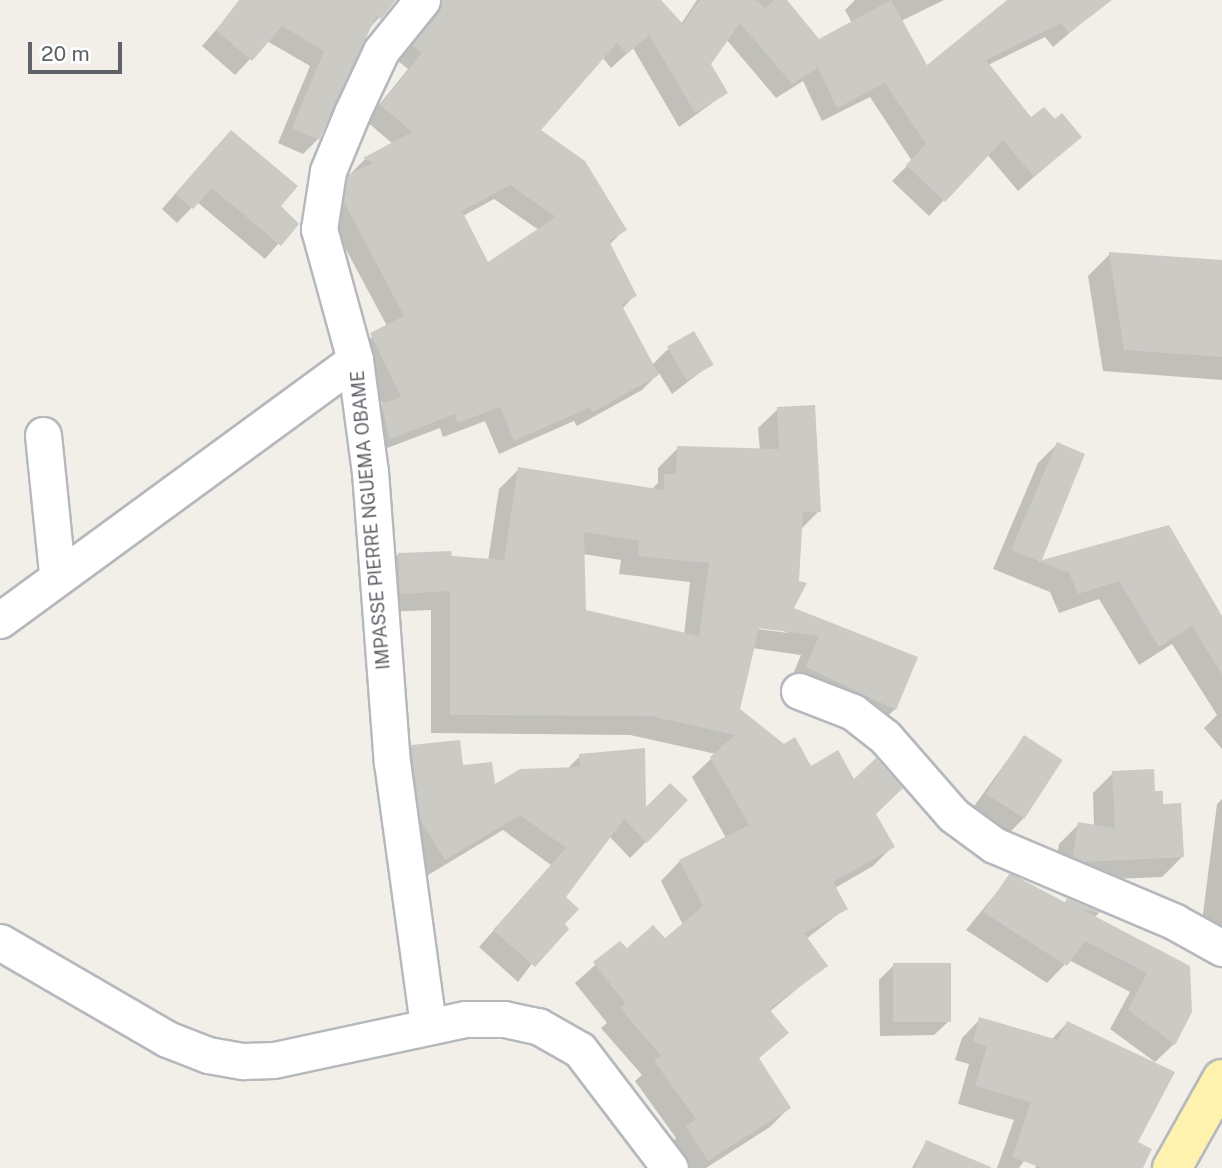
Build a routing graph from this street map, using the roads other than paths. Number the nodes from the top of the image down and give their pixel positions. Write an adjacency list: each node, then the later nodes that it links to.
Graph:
1 (422, 0): 2 (street, IMPASSE PIERRE NGUEMA OBAME)
2 (355, 360): 4 (street); 9 (street, IMPASSE PIERRE NGUEMA OBAME)
3 (43, 435): 4 (street)
4 (57, 574): 5 (street)
5 (0, 620)
6 (799, 691): 8 (street)
7 (0, 942): 9 (street)
8 (1222, 948)
9 (428, 1026): 11 (street)
10 (1222, 1079): 12 (main road)
11 (670, 1168)
12 (1172, 1168)

